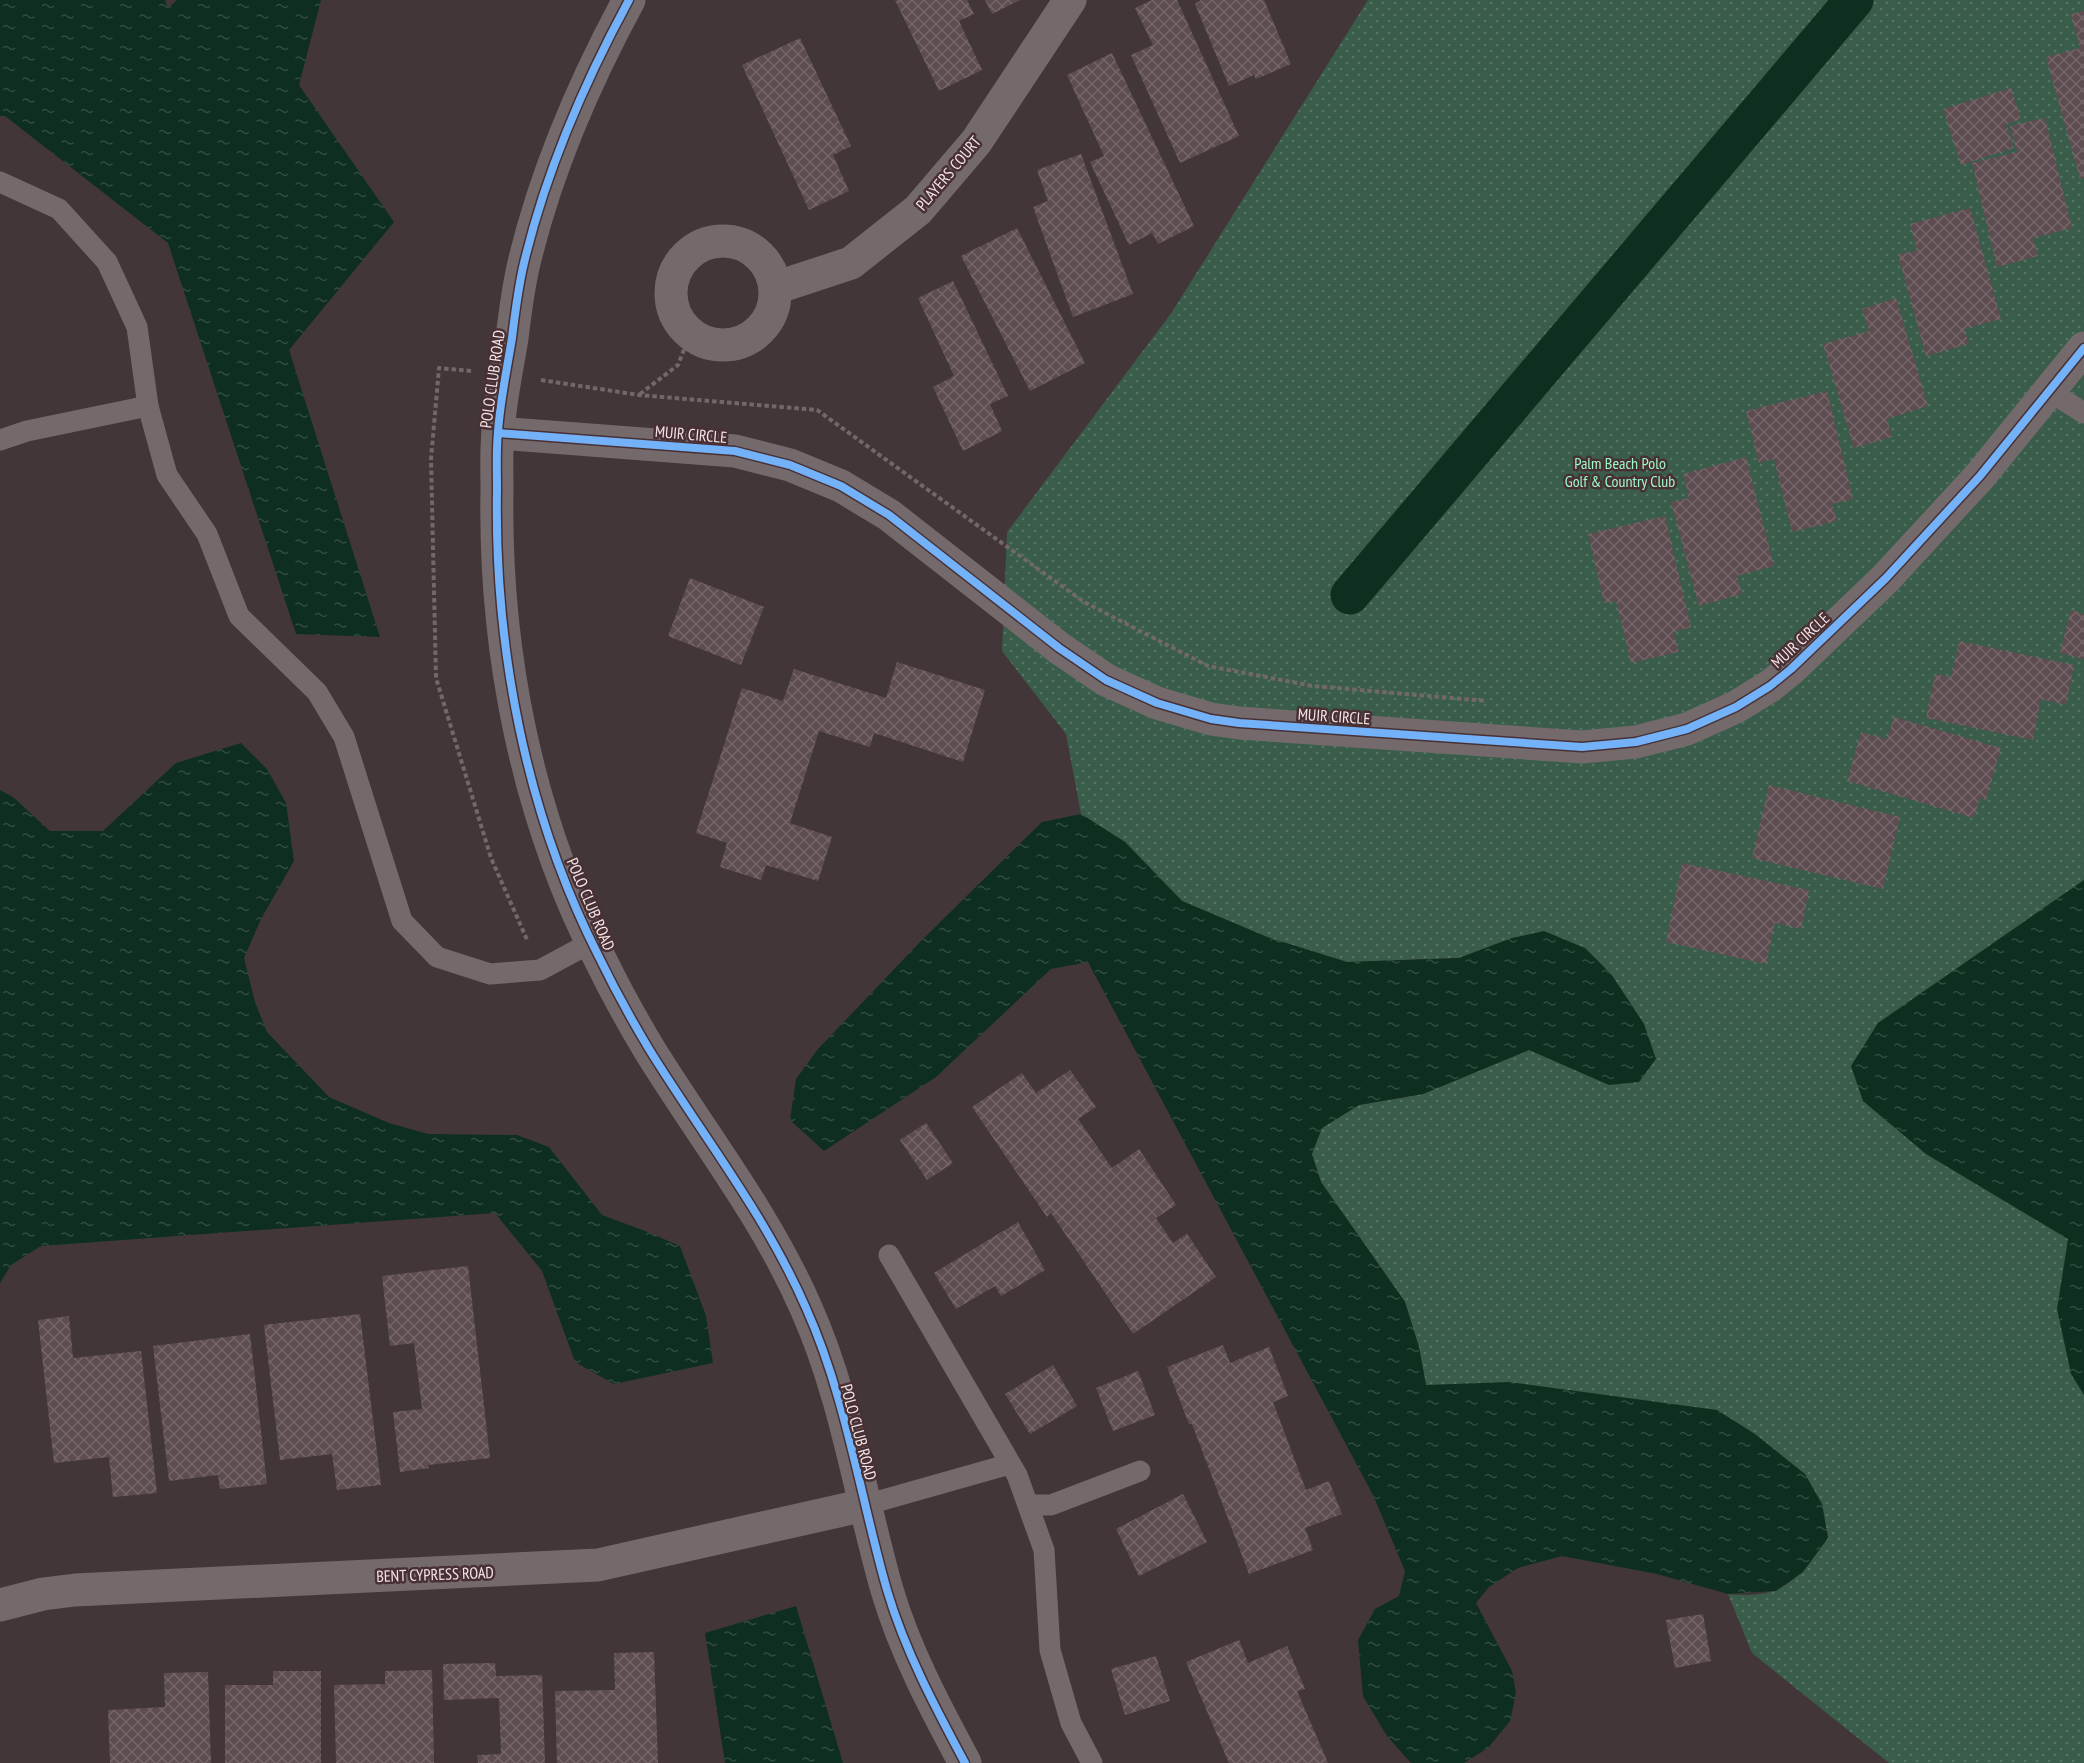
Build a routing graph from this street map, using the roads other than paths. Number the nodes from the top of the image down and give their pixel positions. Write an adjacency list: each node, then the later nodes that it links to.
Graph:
1 (629, 0): 9 (street, POLO CLUB ROAD)
2 (1070, 0): 4 (street, PLAYERS COURT)
3 (0, 182): 7 (lane)
4 (776, 288): 4 (street)
5 (2084, 348): 6 (street, MUIR CIRCLE)
6 (2049, 391): 8 (lane); 9 (street, MUIR CIRCLE)
7 (148, 406): 10 (lane); 11 (lane)
8 (2084, 413)
9 (498, 433): 11 (street, POLO CLUB ROAD)
10 (0, 440)
11 (592, 942): 15 (street, POLO CLUB ROAD)
12 (889, 1255): 13 (lane)
13 (1010, 1464): 15 (lane); 16 (lane)
14 (1140, 1471): 16 (lane)
15 (865, 1505): 17 (street, BENT CYPRESS ROAD); 18 (street, POLO CLUB ROAD)
16 (1028, 1505): 19 (lane)
17 (0, 1605)
18 (965, 1763)
19 (1092, 1763)

